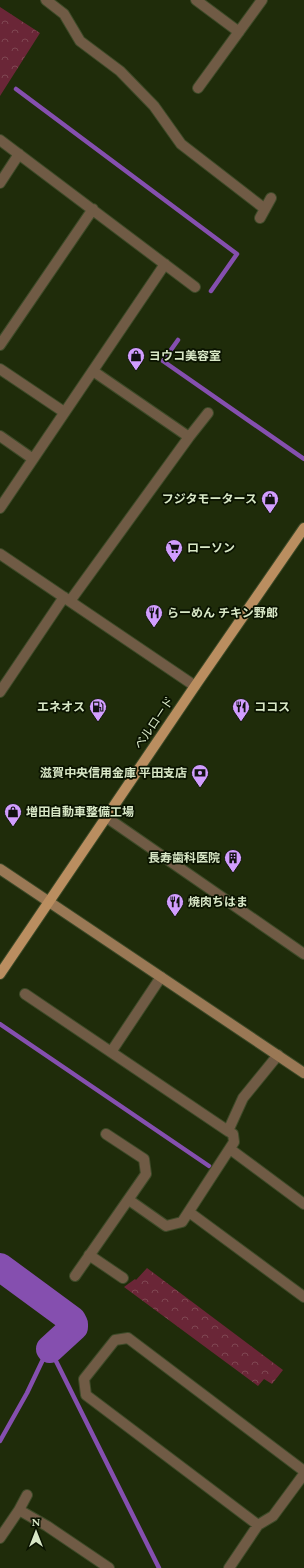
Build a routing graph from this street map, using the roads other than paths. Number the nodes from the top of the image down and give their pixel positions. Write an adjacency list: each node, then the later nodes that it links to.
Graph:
1 (46, 0): 9 (street)
2 (196, 0): 4 (street)
3 (262, 0): 4 (street)
4 (239, 32): 5 (street)
5 (198, 88)
6 (0, 140): 7 (street)
7 (19, 154): 8 (street); 10 (street)
8 (0, 182)
9 (271, 198)
10 (92, 209): 11 (street); 13 (street)
11 (165, 264): 12 (street); 15 (street)
12 (195, 287)
13 (0, 345)
14 (0, 369): 16 (street)
15 (93, 371): 16 (street); 19 (street)
16 (64, 412): 20 (street)
17 (208, 413): 19 (street)
18 (0, 436): 20 (street)
19 (189, 437): 24 (street)
20 (33, 459): 21 (street)
21 (1, 506)
22 (304, 528): 25 (main road, ベルロード)
23 (0, 554): 24 (street)
24 (67, 599): 25 (street); 26 (street)
25 (195, 686): 27 (main road, ベルロード)
26 (0, 692)
27 (106, 817): 29 (main road, ベルロード); 30 (street)
28 (0, 869): 29 (street)
29 (48, 901): 31 (main road, ベルロード); 32 (street)
30 (304, 954)
31 (0, 974)
32 (161, 977): 34 (street); 35 (street)
33 (25, 994): 34 (street)
34 (111, 1052): 37 (street)
35 (278, 1055): 36 (street); 37 (street)
36 (304, 1073)
37 (228, 1132): 39 (street)
38 (106, 1134): 40 (street)
39 (230, 1149): 41 (street); 42 (street)
40 (129, 1200): 42 (street); 43 (street)
41 (304, 1204)
42 (189, 1212): 46 (street)
43 (89, 1256): 44 (street); 45 (street)
44 (76, 1276)
45 (123, 1278)
46 (304, 1296)
47 (304, 1473): 50 (street); 50 (street)
48 (27, 1495): 49 (street)
49 (19, 1510): 51 (street); 52 (street)
50 (258, 1525): 53 (street)
51 (0, 1538)
52 (110, 1568)
53 (229, 1568)

